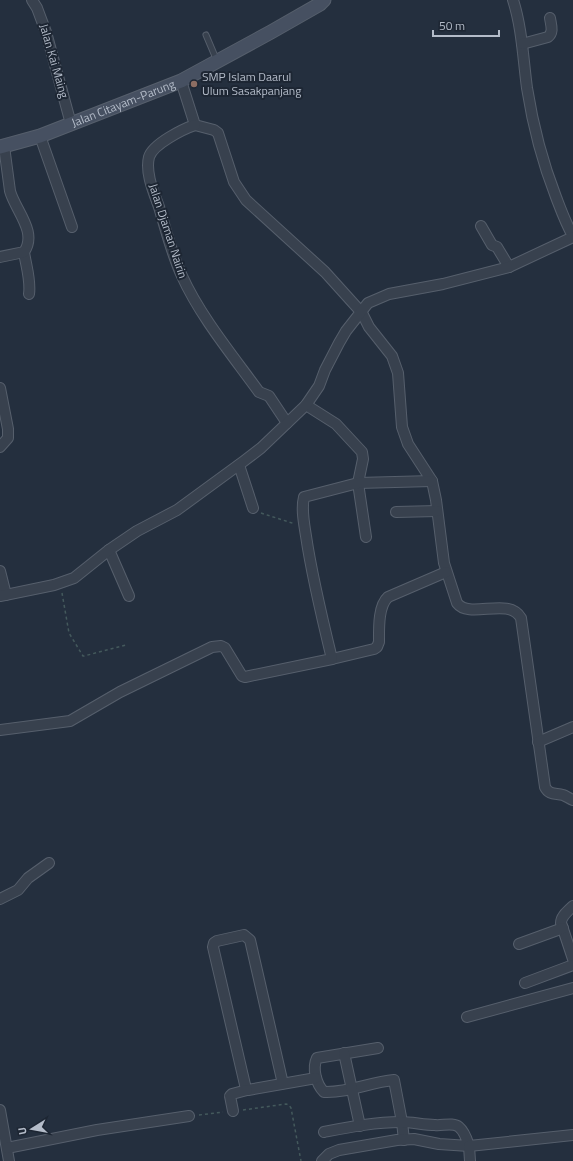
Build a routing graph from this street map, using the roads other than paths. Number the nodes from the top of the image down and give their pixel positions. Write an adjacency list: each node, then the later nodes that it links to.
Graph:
1 (32, 0): 9 (street, Jalan Kai Maing)
2 (324, 0): 7 (main road, Jalan Citayam-Parung)
3 (513, 0): 6 (street)
4 (550, 18): 6 (street)
5 (206, 35): 7 (lane)
6 (522, 44): 15 (street)
7 (218, 62): 8 (main road, Jalan Citayam-Parung)
8 (181, 81): 9 (main road, Jalan Citayam-Parung); 10 (street)
9 (71, 124): 11 (main road, Jalan Citayam-Parung)
10 (195, 125): 20 (street); 23 (street, Jalan Djaman Nairin)
11 (40, 136): 12 (main road, Jalan Citayam-Parung); 14 (street)
12 (2, 146): 16 (street)
13 (480, 226): 18 (street)
14 (72, 227)
15 (573, 236): 18 (street)
16 (24, 252): 17 (street); 19 (street)
17 (0, 257)
18 (509, 267): 20 (street)
19 (29, 294)
20 (362, 313): 22 (street); 26 (street)
21 (0, 388): 24 (street)
22 (306, 405): 23 (street); 27 (street)
23 (287, 422): 25 (street)
24 (0, 447)
25 (239, 465): 28 (street); 32 (street)
26 (432, 481): 27 (street); 29 (street)
27 (358, 483): 31 (street); 37 (street)
28 (253, 508)
29 (437, 511): 30 (street); 34 (street)
30 (396, 512)
31 (366, 537)
32 (109, 550): 35 (street); 36 (street)
33 (0, 571): 35 (street)
34 (446, 572): 37 (street); 40 (street)
35 (3, 596)
36 (129, 596)
37 (332, 658): 39 (street)
38 (573, 727): 40 (street)
39 (0, 730)
40 (538, 742): 41 (street)
41 (573, 800)
42 (49, 863): 43 (street)
43 (0, 899)
44 (573, 906): 45 (street)
45 (563, 928): 46 (street); 47 (street)
46 (518, 944)
47 (573, 959)
48 (573, 965): 49 (street)
49 (525, 983)
50 (573, 988): 51 (street)
51 (467, 1017)
52 (378, 1048): 53 (street)
53 (344, 1053): 54 (street); 57 (street)
54 (316, 1078): 55 (street); 57 (street)
55 (283, 1084): 56 (street); 56 (street)
56 (247, 1090): 59 (street)
57 (352, 1090): 61 (street); 62 (street)
58 (0, 1110): 67 (street)
59 (233, 1111)
60 (189, 1116): 67 (street)
61 (402, 1122): 62 (street); 65 (street); 66 (street)
62 (360, 1126): 63 (street)
63 (324, 1132)
64 (573, 1135): 66 (street)
65 (404, 1140): 66 (street); 69 (street)
66 (469, 1146): 70 (street)
67 (7, 1148): 68 (street)
68 (9, 1161)
69 (322, 1161)
70 (470, 1161)

